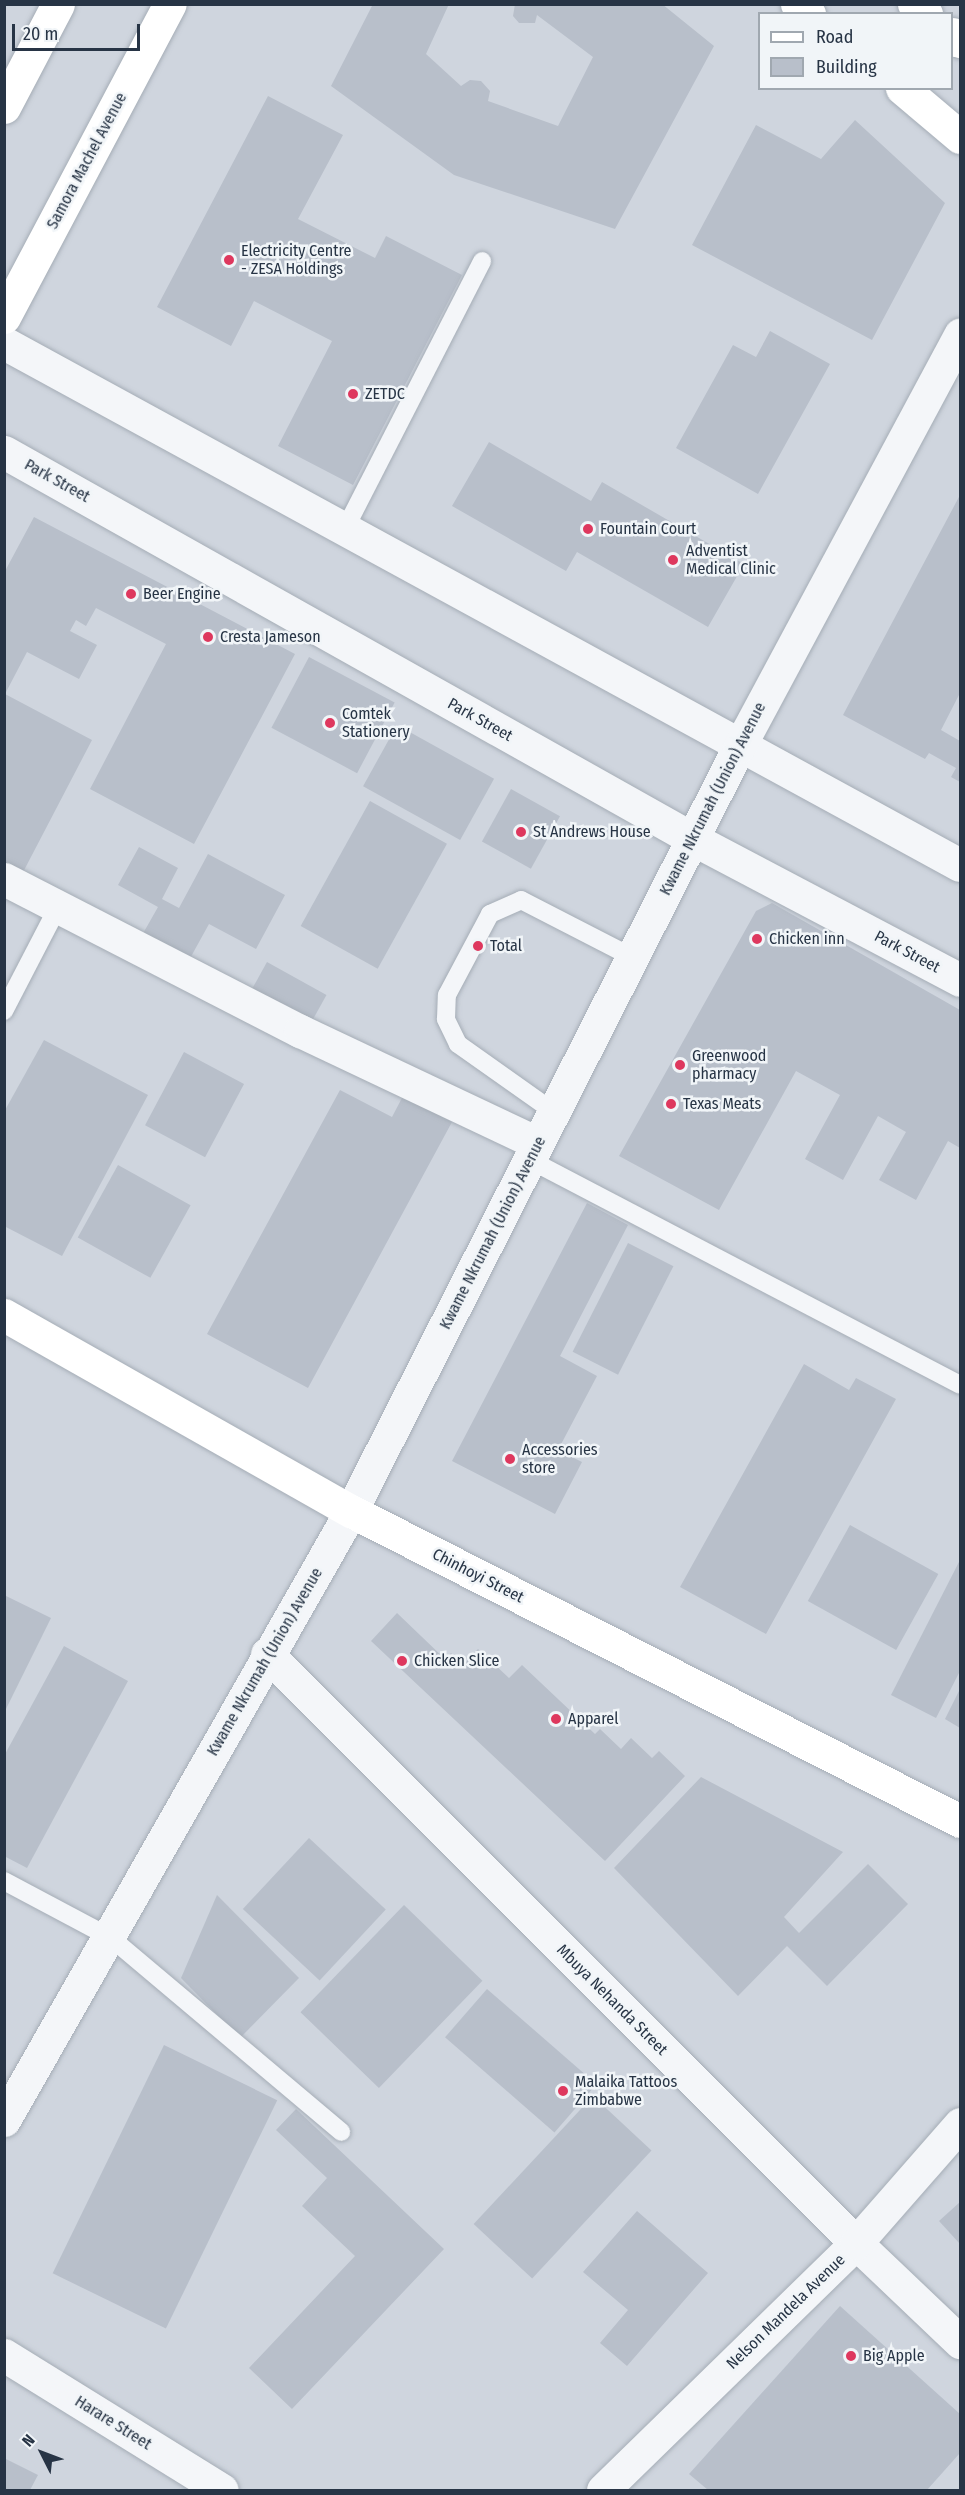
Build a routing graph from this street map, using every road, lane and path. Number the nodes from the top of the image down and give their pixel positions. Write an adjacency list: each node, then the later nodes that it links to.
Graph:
1 (58, 4): 4 (main road)
2 (170, 4): 7 (main road, Samora Machel Avenue)
3 (904, 90): 5 (main road)
4 (4, 107)
5 (960, 136)
6 (482, 261): 11 (lane)
7 (4, 317)
8 (960, 334): 12 (street, Kwame Nkrumah (Union) Avenue)
9 (4, 343): 11 (street)
10 (4, 452): 13 (street, Park Street)
11 (345, 529): 12 (street)
12 (739, 747): 13 (street, Kwame Nkrumah (Union) Avenue); 14 (street)
13 (693, 839): 17 (street, Kwame Nkrumah (Union) Avenue); 18 (street, Park Street)
14 (960, 866)
15 (4, 879): 16 (street)
16 (58, 907): 19 (lane); 21 (street)
17 (630, 956): 20 (street, Kwame Nkrumah (Union) Avenue); 20 (lane)
18 (960, 980)
19 (4, 1011)
20 (554, 1112): 21 (street, Kwame Nkrumah (Union) Avenue)
21 (534, 1152): 23 (lane); 24 (street, Kwame Nkrumah (Union) Avenue)
22 (4, 1315): 24 (main road, Chinhoyi Street)
23 (960, 1385)
24 (351, 1511): 25 (street, Kwame Nkrumah (Union) Avenue); 26 (main road, Chinhoyi Street)
25 (267, 1654): 28 (street, Kwame Nkrumah (Union) Avenue); 32 (street, Mbuya Nehanda Street)
26 (960, 1821)
27 (4, 1881): 28 (lane)
28 (111, 1938): 29 (street, Kwame Nkrumah (Union) Avenue); 31 (lane)
29 (4, 2120)
30 (960, 2124): 32 (street, Nelson Mandela Avenue)
31 (341, 2132)
32 (856, 2243): 33 (street, Mbuya Nehanda Street); 36 (street, Nelson Mandela Avenue)
33 (960, 2342)
34 (4, 2355): 35 (street, Harare Street)
35 (222, 2490)
36 (603, 2490)

